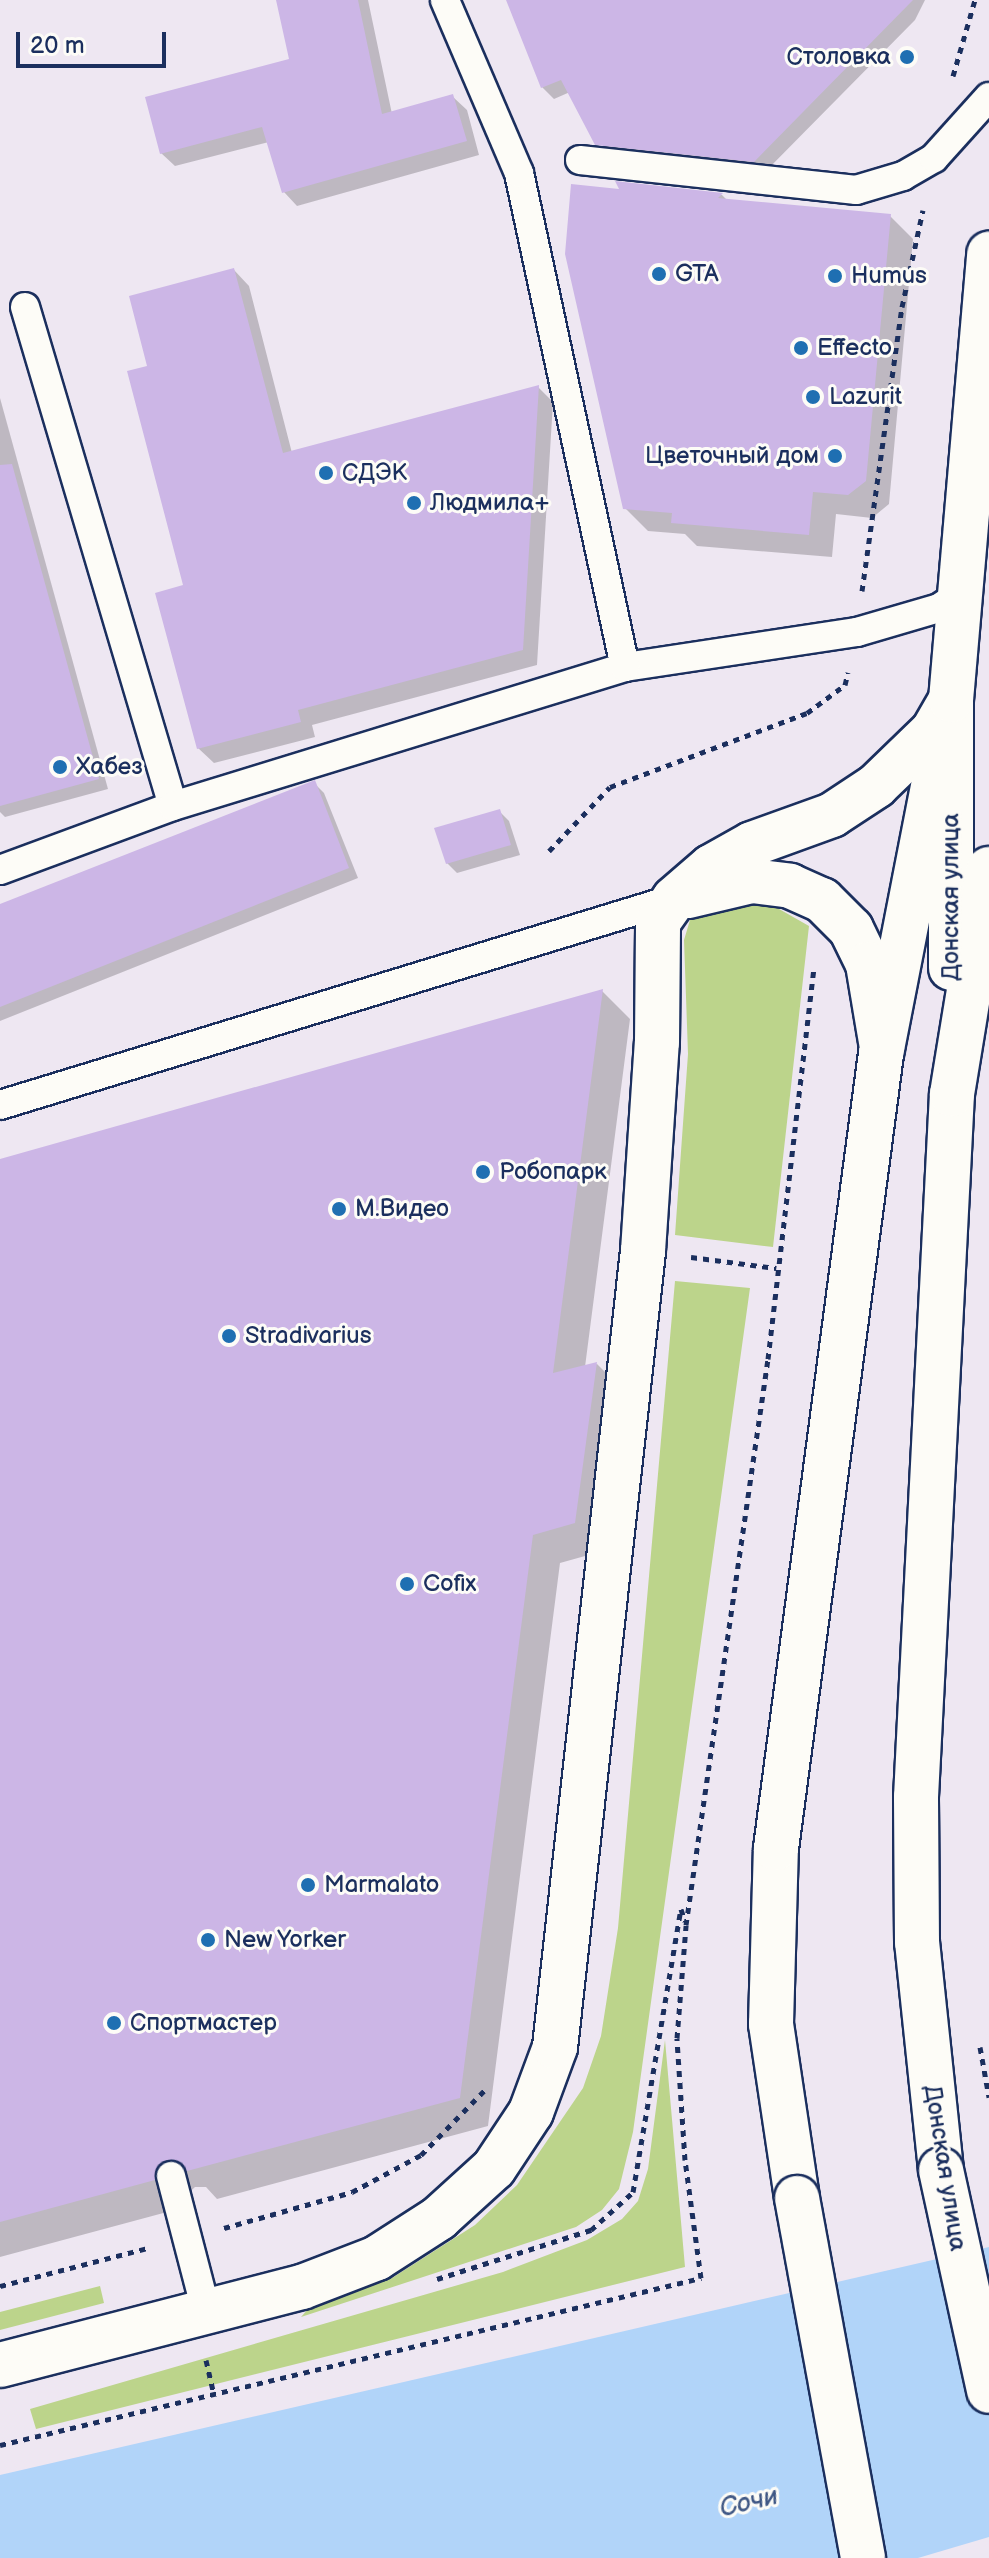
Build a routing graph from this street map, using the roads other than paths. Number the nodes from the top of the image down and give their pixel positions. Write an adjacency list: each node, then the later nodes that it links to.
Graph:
1 (445, 0): 7 (lane)
2 (989, 97): 3 (lane)
3 (580, 160)
4 (989, 254): 6 (main road, Донская улица)
5 (25, 307): 9 (lane)
6 (960, 594): 7 (lane); 8 (main road, Донская улица)
7 (625, 667): 9 (lane)
8 (951, 700): 12 (main road); 13 (main road, Донская улица); 14 (main road, Донская улица)
9 (173, 806): 11 (lane)
10 (989, 869): 14 (main road)
11 (0, 870)
12 (674, 899): 13 (main road); 15 (lane); 17 (main road)
13 (881, 1051): 20 (main road, bridge)
14 (952, 1094): 19 (main road, Донская улица, bridge)
15 (0, 1105)
16 (171, 2176): 17 (lane)
17 (207, 2314): 18 (main road)
18 (0, 2365)
19 (989, 2391)
20 (863, 2558)

